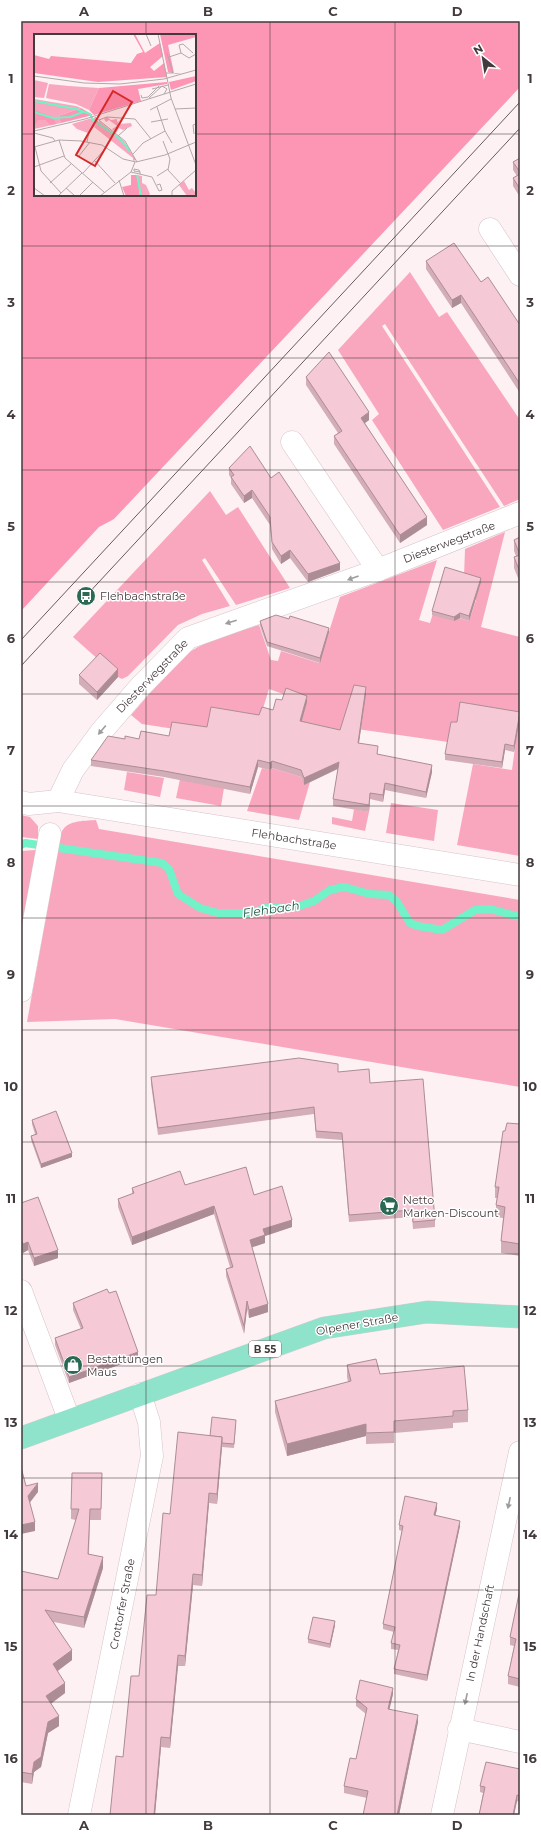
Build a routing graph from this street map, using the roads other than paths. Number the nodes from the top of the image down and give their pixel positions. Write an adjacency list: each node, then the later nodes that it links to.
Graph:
1 (490, 229): 2 (street)
2 (520, 275)
3 (292, 442): 5 (street)
4 (520, 513): 5 (street, Diesterwegstraße)
5 (378, 570): 6 (street, Diesterwegstraße, one-way to 6)
6 (58, 801): 7 (street, Flehbachstraße); 9 (street, Flehbachstraße)
7 (21, 802)
8 (48, 844): 10 (street)
9 (520, 875)
10 (21, 992)
11 (21, 1290): 14 (street)
12 (520, 1317): 13 (main road, Olpener Straße / B 55)
13 (140, 1394): 14 (main road, Olpener Straße / B 55); 19 (street, Crottorfer Straße)
14 (69, 1419): 15 (main road, Olpener Straße / B 55)
15 (21, 1438)
16 (520, 1452): 17 (street, In der Handschaft, one-way to 17)
17 (459, 1729): 18 (street); 20 (street, In der Handschaft)
18 (520, 1742)
19 (79, 1815)
20 (442, 1815)

